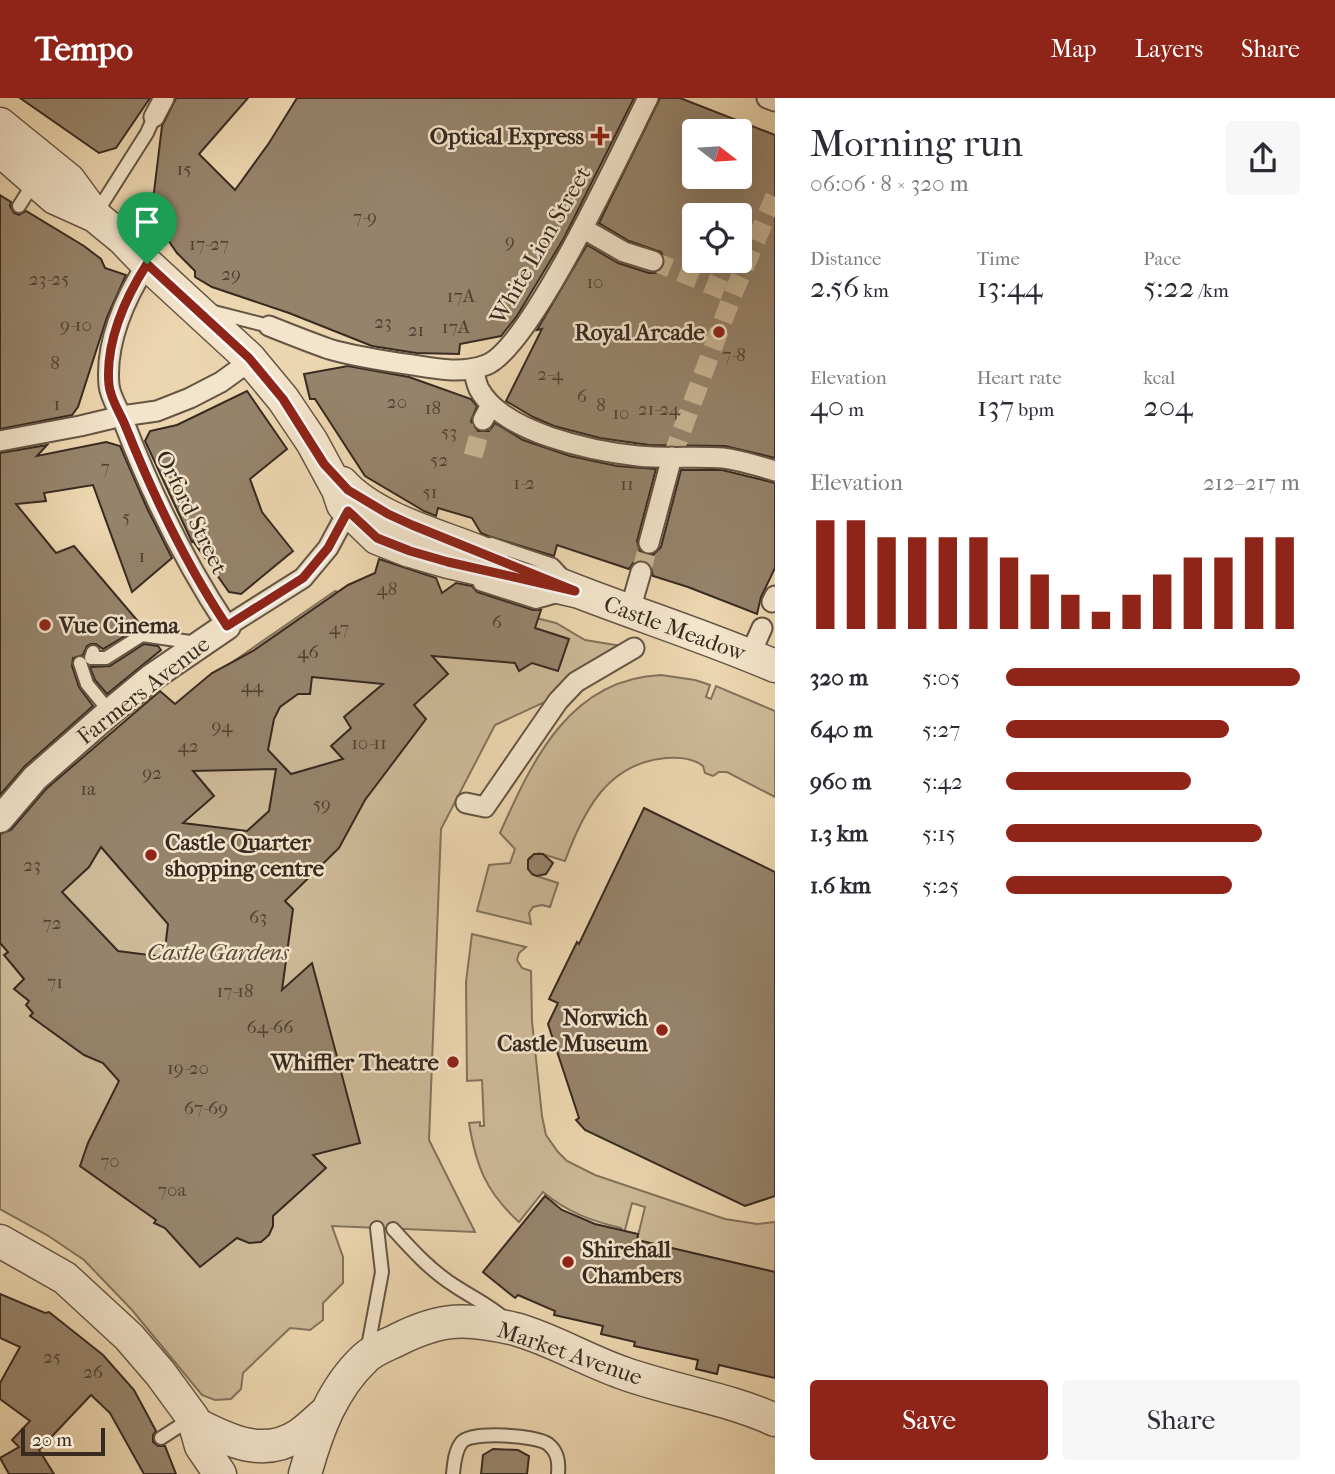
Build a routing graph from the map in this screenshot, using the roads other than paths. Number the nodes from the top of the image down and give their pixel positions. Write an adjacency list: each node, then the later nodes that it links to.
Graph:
1 (164, 98): 5 (street)
2 (648, 98): 9 (street, White Lion Street)
3 (767, 98): 4 (street)
4 (775, 101)
5 (154, 117): 8 (lane)
6 (0, 124): 8 (street)
7 (0, 150): 8 (street)
8 (95, 216): 11 (street)
9 (584, 229): 10 (street); 15 (street, White Lion Street)
10 (653, 261)
11 (147, 264): 12 (street); 16 (street, Orford Street)
12 (196, 307): 13 (lane, White Lion Street); 14 (street)
13 (269, 326): 15 (street, White Lion Street)
14 (249, 358): 16 (street); 19 (street)
15 (473, 369): 18 (street)
16 (122, 416): 17 (street); 26 (street, Orford Street)
17 (0, 441)
18 (672, 457): 20 (street); 22 (street)
19 (324, 464): 21 (street, Castle Meadow); 24 (street, Castle Meadow)
20 (775, 471)
21 (348, 511): 24 (street, Castle Meadow); 26 (street, Farmers Avenue)
22 (649, 543)
23 (641, 572): 25 (street)
24 (575, 591): 25 (street, Castle Meadow)
25 (629, 610): 29 (street, Castle Meadow)
26 (227, 626): 27 (street, Farmers Avenue)
27 (201, 644): 30 (lane); 32 (street, Farmers Avenue)
28 (634, 648): 33 (street)
29 (762, 650)
30 (93, 652)
31 (80, 663): 32 (lane)
32 (110, 712): 34 (street, Farmers Avenue)
33 (466, 803)
34 (0, 819)
35 (377, 1228): 39 (lane)
36 (393, 1229): 38 (lane)
37 (0, 1241): 44 (street)
38 (517, 1330): 39 (street, Market Avenue); 40 (street, Market Avenue)
39 (366, 1356): 42 (street, Market Avenue)
40 (704, 1396): 41 (street, Market Avenue); 43 (street, Market Avenue)
41 (775, 1399)
42 (325, 1413): 44 (street); 47 (street, Market Avenue)
43 (775, 1420)
44 (194, 1421): 45 (lane); 46 (street)
45 (161, 1438)
46 (220, 1474)
47 (305, 1474)
48 (453, 1474): 49 (lane)
49 (558, 1474)

